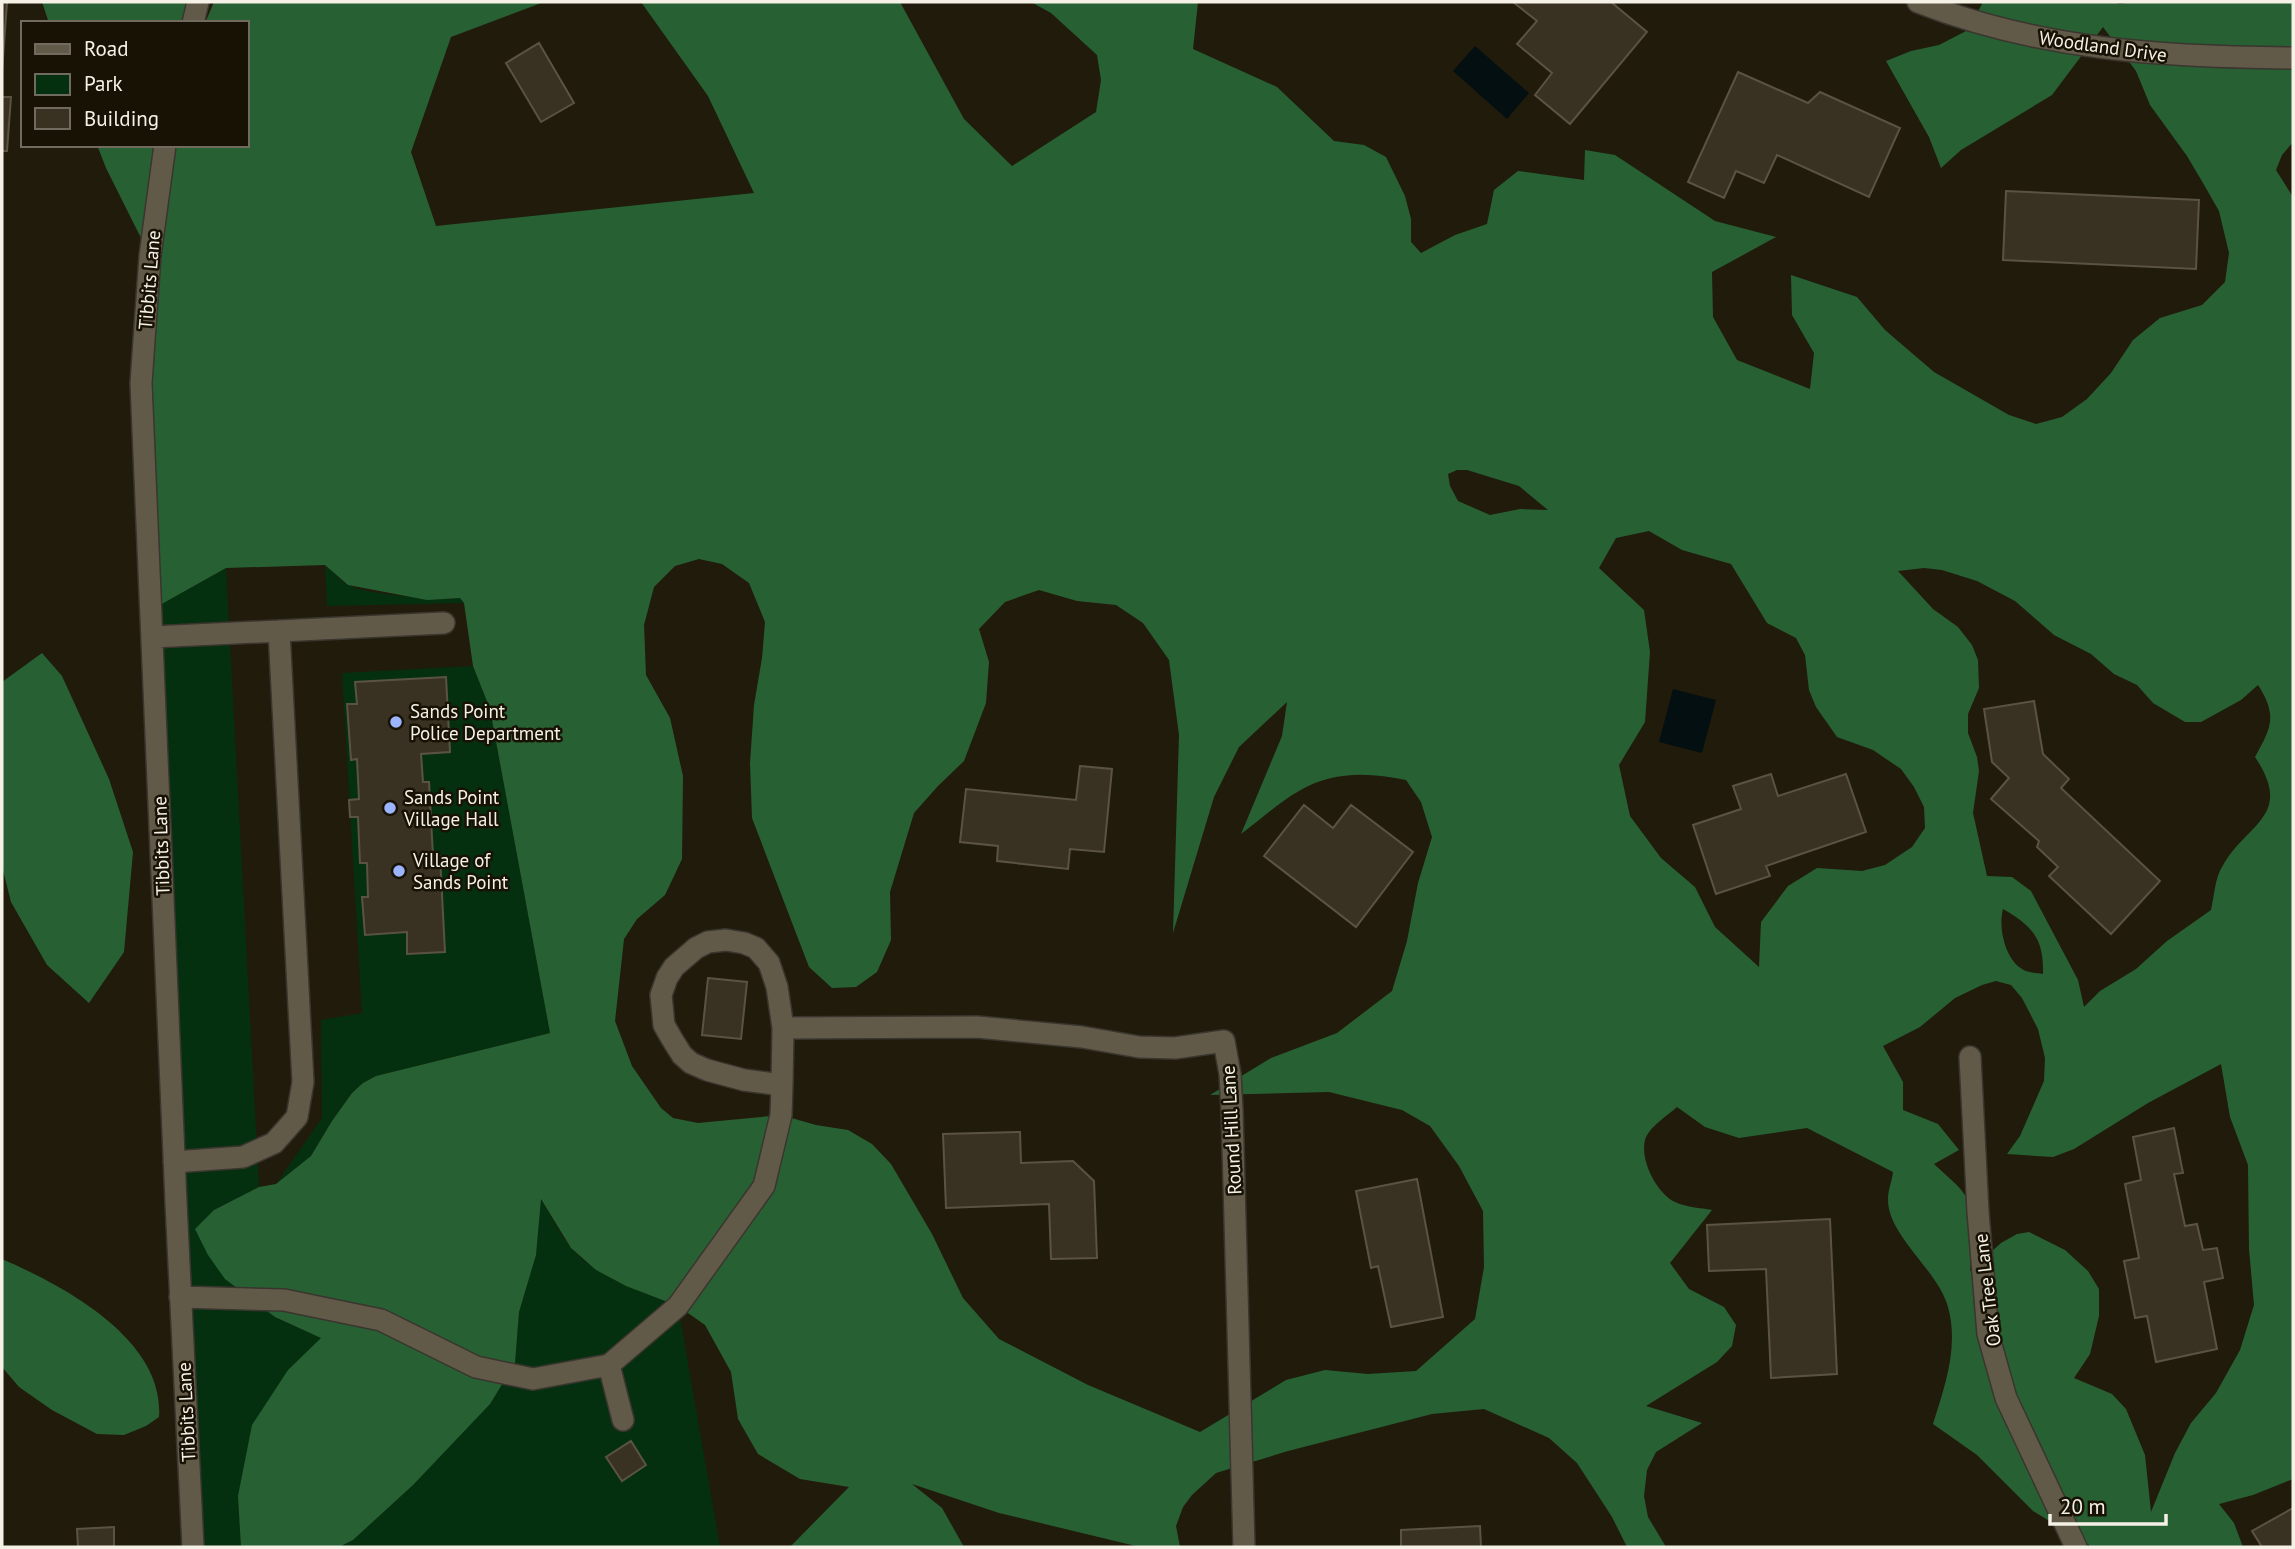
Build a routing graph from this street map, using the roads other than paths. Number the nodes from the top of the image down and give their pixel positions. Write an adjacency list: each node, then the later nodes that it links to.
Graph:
1 (198, 2): 3 (street)
2 (1918, 2): 4 (street, Woodland Drive)
3 (193, 21)
4 (2293, 58)
5 (165, 147): 8 (street, Tibbits Lane)
6 (444, 623): 7 (street)
7 (279, 631): 8 (street); 12 (street)
8 (152, 637): 12 (street, Tibbits Lane)
9 (783, 1028): 11 (street); 11 (street); 17 (street, Round Hill Lane)
10 (1970, 1057): 18 (street, Oak Tree Lane)
11 (782, 1085): 14 (street)
12 (174, 1162): 13 (street, Tibbits Lane)
13 (180, 1297): 14 (street); 16 (street, Tibbits Lane)
14 (609, 1365): 15 (street)
15 (623, 1420)
16 (193, 1547)
17 (1244, 1547)
18 (2076, 1547)

